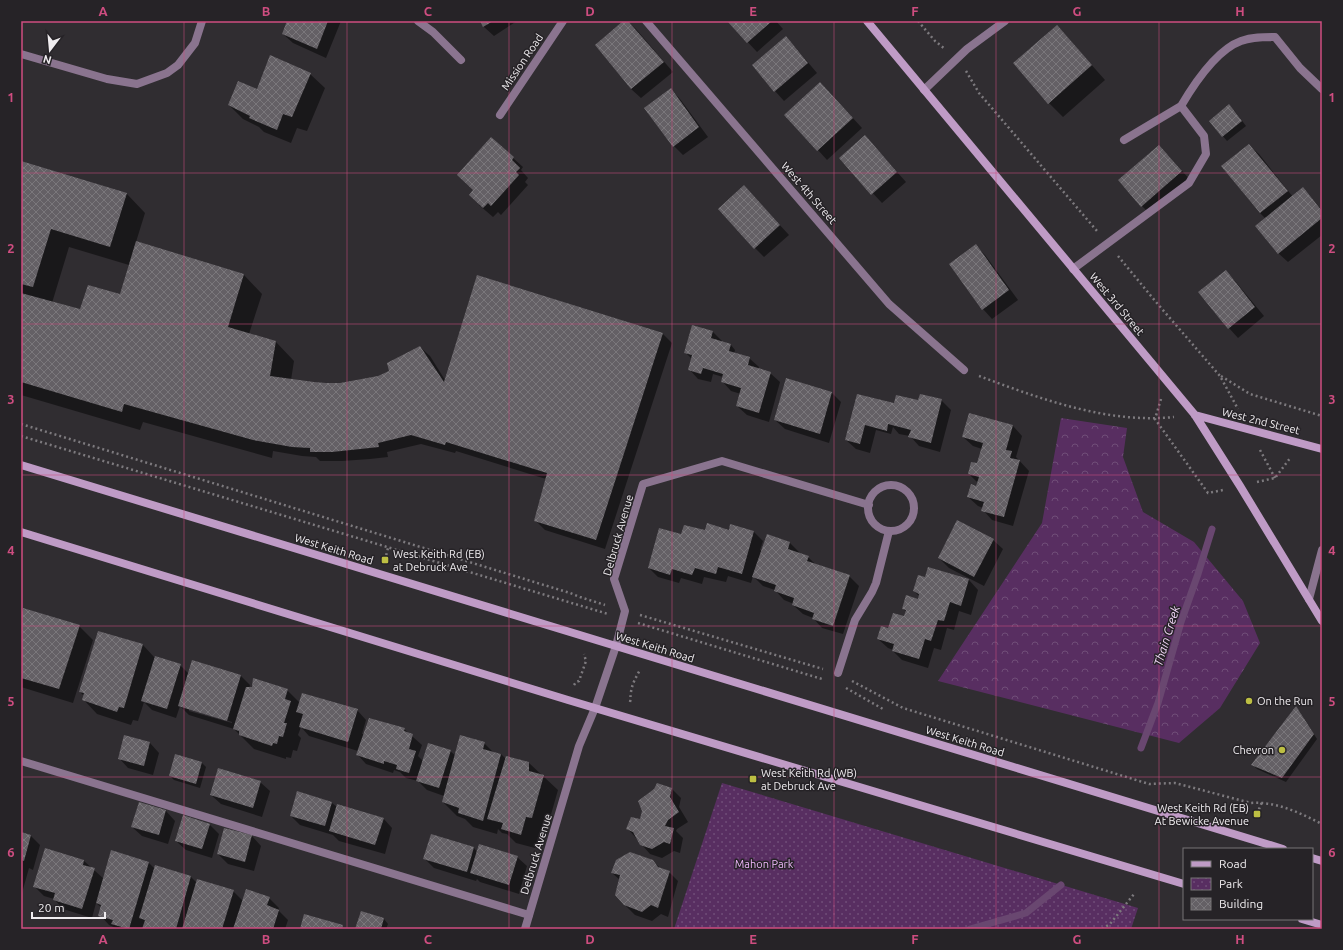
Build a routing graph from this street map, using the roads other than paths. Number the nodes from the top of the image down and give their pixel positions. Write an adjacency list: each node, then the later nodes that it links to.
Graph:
1 (202, 21): 7 (street)
2 (418, 21): 8 (street)
3 (563, 21): 12 (street, Mission Road)
4 (646, 21): 15 (street, West 4th Street)
5 (867, 21): 10 (main road, West 3rd Street)
6 (1005, 21): 10 (street)
7 (21, 54)
8 (461, 60)
9 (1322, 89): 11 (street)
10 (924, 90): 14 (main road, West 3rd Street)
11 (1181, 106): 13 (street); 14 (street)
12 (500, 115)
13 (1124, 140)
14 (1073, 269): 16 (main road, West 3rd Street)
15 (964, 370)
16 (1195, 415): 17 (main road, West 2nd Street); 23 (main road, West 3rd Street)
17 (1322, 449)
18 (21, 465): 25 (main road, West Keith Road)
19 (868, 505): 20 (street); 20 (street); 25 (street, Delbruck Avenue)
20 (890, 531): 26 (street)
21 (21, 532): 27 (main road)
22 (1322, 550): 23 (street)
23 (1309, 600): 24 (main road, West 3rd Street)
24 (1322, 621)
25 (616, 646): 27 (street, Delbruck Avenue); 29 (main road, West Keith Road)
26 (838, 674)
27 (595, 708): 30 (main road); 31 (street, Delbruck Avenue)
28 (21, 761): 31 (street)
29 (1280, 848)
30 (1183, 884)
31 (529, 915): 34 (street, Delbruck Avenue)
32 (1305, 920): 33 (main road)
33 (1322, 925)
34 (525, 929)

